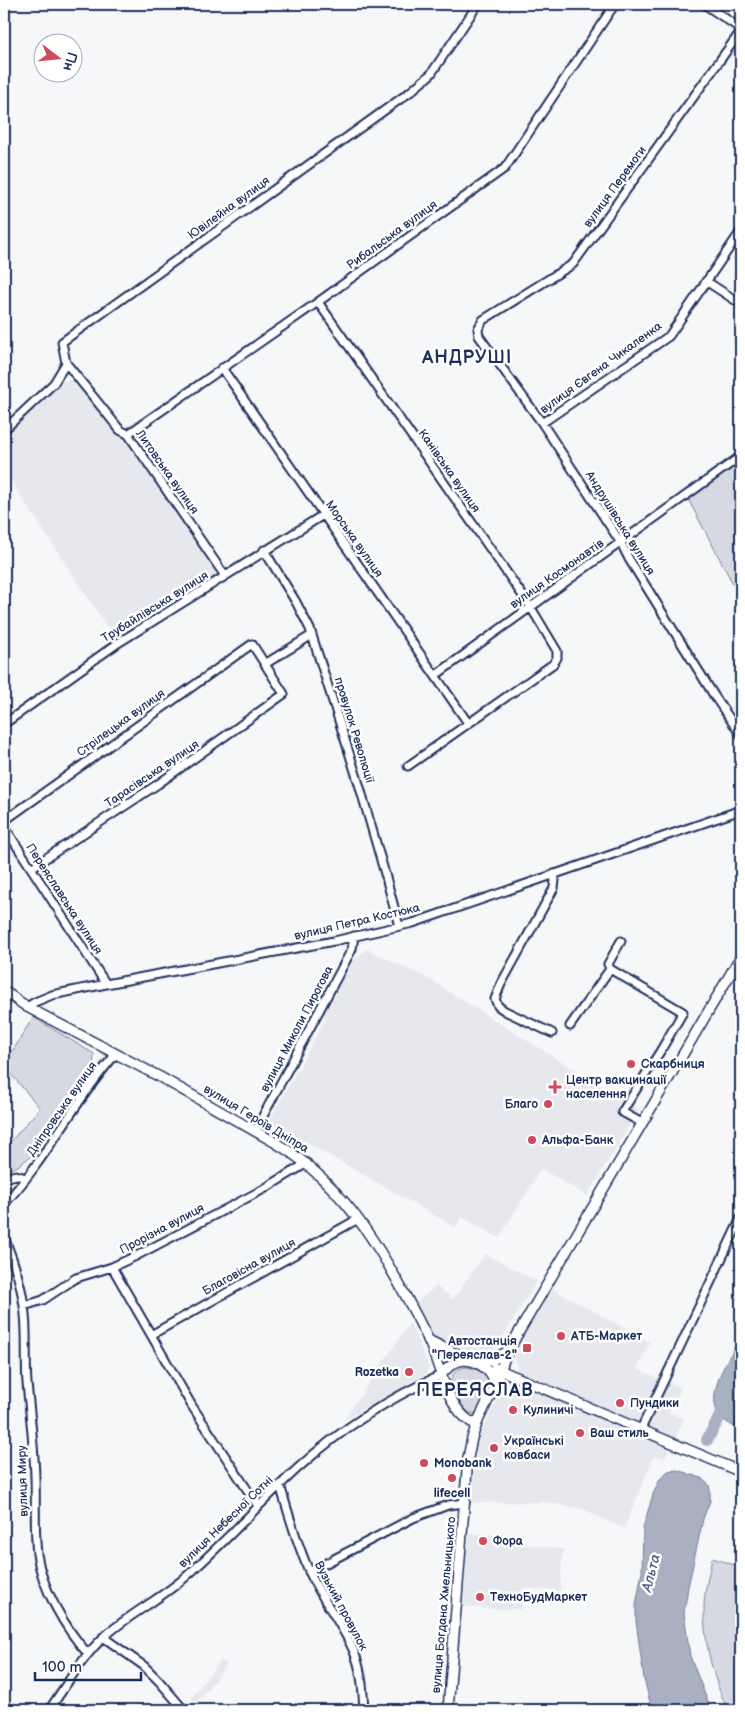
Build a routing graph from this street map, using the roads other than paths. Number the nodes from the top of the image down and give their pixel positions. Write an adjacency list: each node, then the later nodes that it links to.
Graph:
1 (478, 4): 10 (street, Ювілейна вулиця)
2 (616, 4): 7 (street, Рибальська вулиця)
3 (704, 4): 4 (street)
4 (741, 30): 9 (street, вулиця Перемоги)
5 (741, 231): 6 (street, вулиця Євгена Чикаленка)
6 (706, 281): 8 (street); 12 (street, вулиця Євгена Чикаленка)
7 (318, 302): 11 (street, Рибальська вулиця); 20 (street, Канівська вулиця)
8 (741, 304)
9 (478, 326): 12 (street, Андрушівська вулиця)
10 (66, 362): 13 (street); 14 (street, Литовська вулиця)
11 (222, 368): 14 (street, Рибальська вулиця); 16 (street, Морська вулиця)
12 (542, 423): 17 (street, Андрушівська вулиця)
13 (4, 430)
14 (128, 434): 19 (street, Литовська вулиця)
15 (741, 456): 17 (street, вулиця Космонавтів)
16 (323, 515): 18 (street, Трубайлівська вулиця); 23 (street, Морська вулиця)
17 (621, 543): 20 (street, вулиця Космонавтів); 26 (street, Андрушівська вулиця)
18 (264, 550): 19 (street, Трубайлівська вулиця); 21 (street, провулок Революції)
19 (225, 576): 25 (street, Трубайлівська вулиця)
20 (530, 606): 23 (street, вулиця Космонавтів); 24 (street, Канівська вулиця)
21 (312, 635): 22 (street); 33 (street, провулок Революції)
22 (265, 664): 29 (street, Стрілецька вулиця); 31 (street, Тарасівська вулиця)
23 (436, 675): 24 (street, Морська вулиця)
24 (468, 723): 27 (street)
25 (4, 724)
26 (741, 736)
27 (408, 766)
28 (741, 810): 32 (street, вулиця Петра Костюка)
29 (4, 820)
30 (4, 826): 31 (street, Переяславська вулиця)
31 (31, 868): 38 (street, Переяславська вулиця)
32 (554, 874): 33 (street, вулиця Петра Костюка); 42 (street)
33 (398, 926): 34 (street, вулиця Петра Костюка)
34 (354, 936): 38 (street, вулиця Петра Костюка); 45 (street, вулиця Миколи Пирогова)
35 (621, 941): 37 (street)
36 (741, 956): 44 (main road)
37 (610, 969): 41 (street); 44 (street)
38 (106, 984): 40 (street, вулиця Петра Костюка)
39 (4, 990): 40 (main road, вулиця Героїв Дніпра)
40 (27, 1008): 43 (main road, вулиця Героїв Дніпра)
41 (570, 1026)
42 (552, 1034)
43 (116, 1054): 45 (main road, вулиця Героїв Дніпра); 48 (street, Дніпровська вулиця)
44 (642, 1123): 57 (main road)
45 (255, 1131): 46 (main road, вулиця Героїв Дніпра)
46 (307, 1163): 51 (main road, вулиця Героїв Дніпра); 53 (street, Прорізна вулиця)
47 (4, 1178): 48 (street)
48 (26, 1178): 49 (street, Дніпровська вулиця)
49 (4, 1204)
50 (741, 1218): 66 (street)
51 (358, 1219): 55 (street, Благовісна вулиця); 56 (main road, вулиця Героїв Дніпра)
52 (4, 1237): 54 (street, вулиця Миру)
53 (112, 1267): 54 (street, Прорізна вулиця); 55 (street)
54 (24, 1306): 74 (street, вулиця Миру)
55 (151, 1335): 71 (street)
56 (428, 1340): 58 (main road); 61 (main road, вулиця Героїв Дніпра)
57 (508, 1351): 59 (main road); 60 (main road); 62 (main road)
58 (470, 1360): 59 (main road); 61 (main road)
59 (479, 1364): 60 (main road); 63 (main road)
60 (500, 1370): 62 (main road); 63 (main road)
61 (441, 1375): 64 (main road, вулиця Богдана Хмельницького); 69 (street, вулиця Небесної Сотні)
62 (517, 1376): 63 (main road); 66 (main road)
63 (496, 1384): 65 (main road, вулиця Богдана Хмельницького)
64 (463, 1417): 65 (main road); 67 (main road, вулиця Богдана Хмельницького)
65 (478, 1421): 67 (main road, вулиця Богдана Хмельницького)
66 (641, 1429): 68 (main road)
67 (471, 1442): 70 (main road, вулиця Богдана Хмельницького)
68 (741, 1472)
69 (280, 1485): 71 (street, вулиця Небесної Сотні); 72 (street, Вузький провулок)
70 (465, 1503): 72 (street); 78 (main road, вулиця Богдана Хмельницького)
71 (258, 1506): 73 (street, вулиця Небесної Сотні)
72 (309, 1572): 77 (street, Вузький провулок)
73 (103, 1638): 74 (street, вулиця Небесної Сотні); 76 (street)
74 (88, 1654): 75 (street, вулиця Небесної Сотні)
75 (51, 1710)
76 (184, 1710)
77 (364, 1710)
78 (448, 1710)

